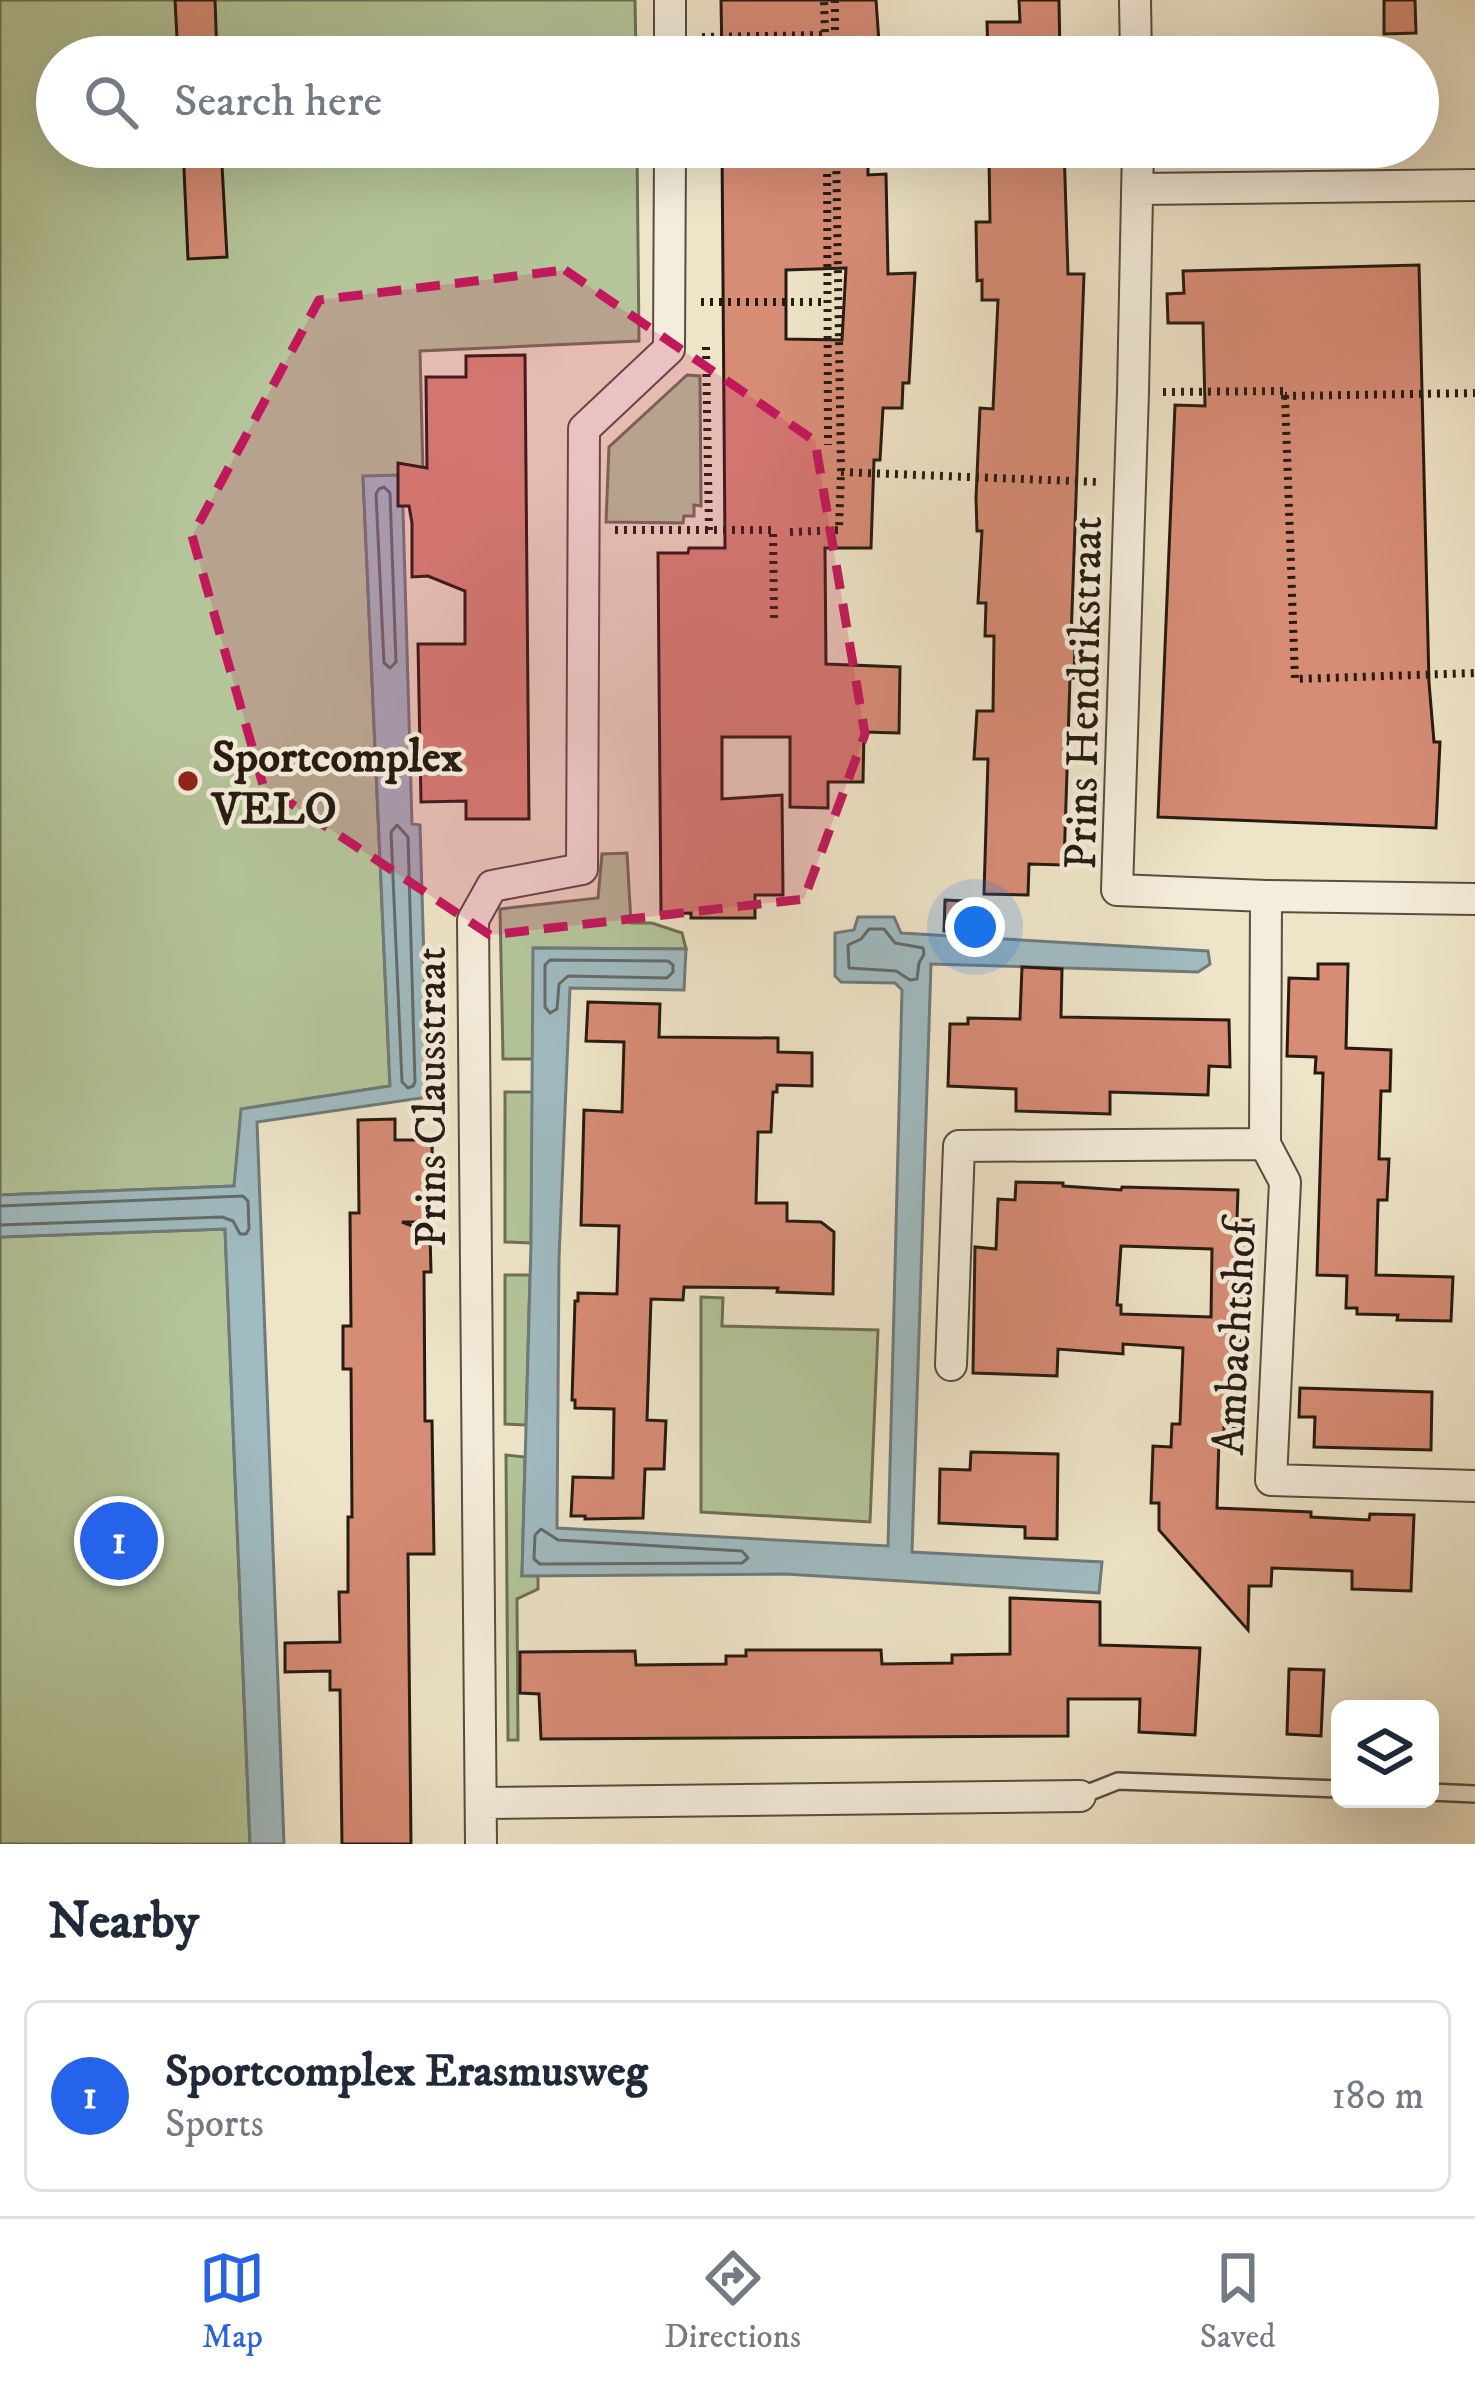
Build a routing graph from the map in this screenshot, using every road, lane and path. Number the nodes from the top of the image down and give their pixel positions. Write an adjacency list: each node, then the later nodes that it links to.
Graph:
1 (670, 0): 5 (street)
2 (824, 0): 6 (path)
3 (835, 0): 7 (path)
4 (1135, 0): 8 (street)
5 (670, 36)
6 (812, 36)
7 (835, 36)
8 (1136, 36)
9 (670, 168): 15 (street, Prins Clausstraat)
10 (827, 168): 16 (path)
11 (836, 168): 22 (path)
12 (1138, 168): 14 (street, Prins Hendrikstraat)
13 (1475, 185): 14 (street)
14 (1138, 189): 18 (street, Prins Hendrikstraat)
15 (669, 302): 16 (path); 24 (street, Prins Clausstraat)
16 (827, 302): 21 (path)
17 (705, 325): 25 (path)
18 (1133, 392): 20 (path); 23 (street, Prins Hendrikstraat)
19 (1475, 393): 20 (path)
20 (1285, 396): 28 (path)
21 (828, 446)
22 (841, 472): 23 (path); 26 (path)
23 (1130, 483): 29 (street, Prins Hendrikstraat)
24 (583, 530): 25 (path); 38 (street, Prins Clausstraat)
25 (709, 532): 27 (path)
26 (790, 532)
27 (774, 619)
28 (1475, 673)
29 (1266, 896): 30 (street, Prins Hendrikstraat); 31 (street, Ambachtshof)
30 (1475, 898)
31 (1265, 1144): 32 (street); 33 (street, Ambachtshof)
32 (951, 1365)
33 (1475, 1486)
34 (1331, 1789): 37 (lane)
35 (1439, 1792): 36 (lane)
36 (1475, 1794)
37 (1079, 1796): 38 (street)
38 (481, 1803): 39 (street, Prins Clausstraat)
39 (481, 1844)

